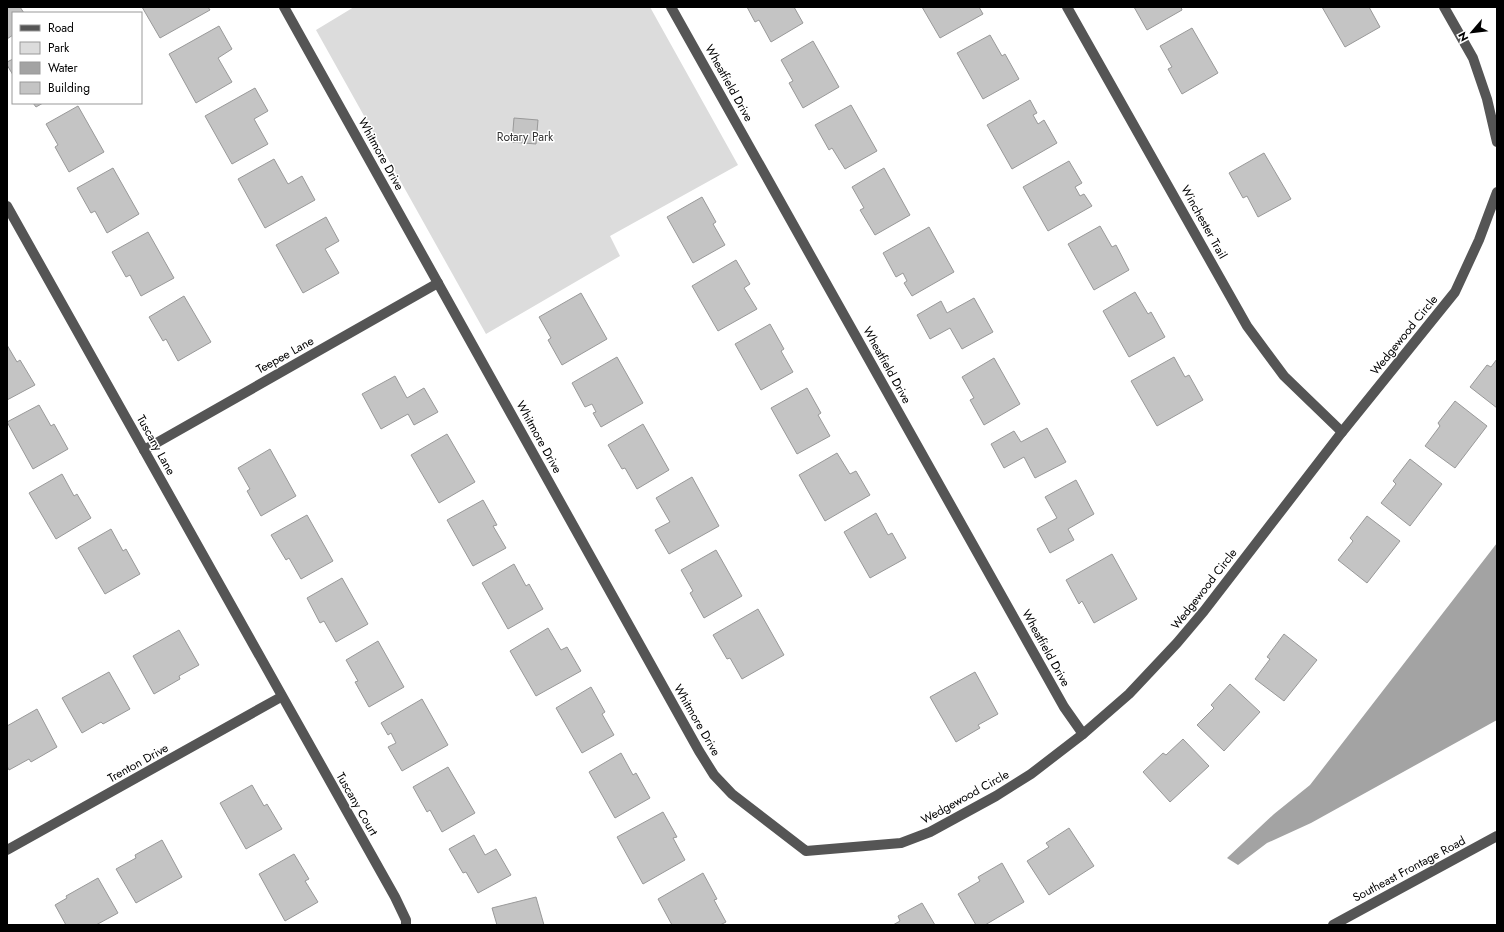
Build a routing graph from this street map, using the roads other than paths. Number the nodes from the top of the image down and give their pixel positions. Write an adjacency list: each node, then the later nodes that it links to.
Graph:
1 (284, 7): 8 (street, Whitmore Drive)
2 (671, 7): 12 (street, Wheatfield Drive)
3 (1067, 7): 9 (street, Winchester Trail)
4 (1444, 7): 5 (street)
5 (1497, 142)
6 (1497, 192): 9 (street, Wedgewood Circle)
7 (7, 206): 10 (street, Tuscany Lane)
8 (438, 283): 10 (street, Teepee Lane); 15 (street, Whitmore Drive)
9 (1342, 432): 12 (street, Wedgewood Circle)
10 (144, 450): 11 (street, Tuscany Lane)
11 (282, 697): 14 (street, Trenton Drive); 16 (street, Tuscany Court)
12 (1083, 734): 15 (street, Wedgewood Circle)
13 (1497, 836): 17 (street, Southeast Frontage Road)
14 (7, 850)
15 (806, 851)
16 (406, 925)
17 (1333, 925)

